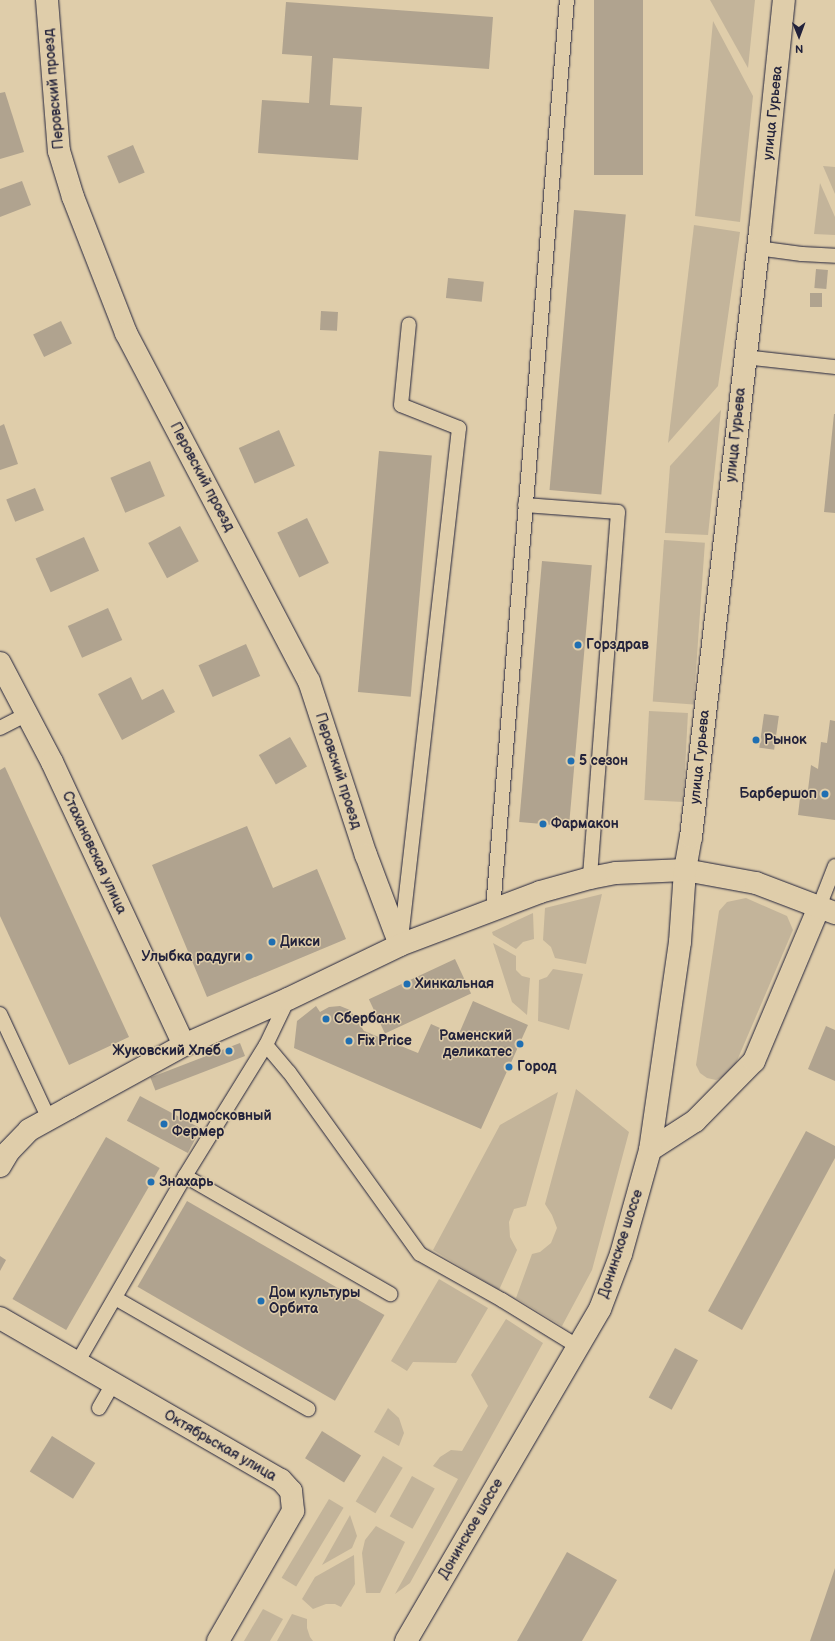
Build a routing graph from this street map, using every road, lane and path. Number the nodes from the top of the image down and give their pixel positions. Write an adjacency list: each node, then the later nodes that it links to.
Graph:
1 (47, 0): 18 (street, Перовский проезд)
2 (567, 0): 9 (lane)
3 (784, 0): 4 (street, улица Гурьева)
4 (757, 248): 5 (lane); 7 (street, улица Гурьева)
5 (835, 256)
6 (409, 324): 18 (lane)
7 (744, 357): 8 (lane); 14 (street, улица Гурьева)
8 (835, 367)
9 (525, 505): 15 (lane); 16 (lane)
10 (0, 663): 11 (street, Стахановская улица)
11 (26, 715): 12 (lane); 21 (street, Стахановская улица)
12 (0, 728)
13 (835, 866): 17 (lane)
14 (685, 870): 15 (street); 17 (street); 24 (street, Донинское шоссе)
15 (590, 878): 16 (street)
16 (493, 909): 18 (street)
17 (827, 910): 24 (street)
18 (400, 945): 19 (street)
19 (288, 1000): 21 (street); 22 (lane)
20 (0, 1014): 23 (lane)
21 (184, 1045): 23 (street)
22 (266, 1045): 26 (lane); 30 (lane)
23 (49, 1119): 25 (street)
24 (650, 1150): 30 (street, Донинское шоссе)
25 (3, 1155)
26 (185, 1176): 27 (lane); 28 (lane)
27 (390, 1294)
28 (115, 1298): 31 (lane); 34 (lane)
29 (0, 1318): 31 (street, Октябрьская улица)
30 (577, 1346): 36 (street, Донинское шоссе)
31 (77, 1363): 32 (street, Октябрьская улица)
32 (113, 1384): 33 (lane); 35 (street, Октябрьская улица)
33 (99, 1408)
34 (308, 1409)
35 (218, 1641)
36 (406, 1641)

